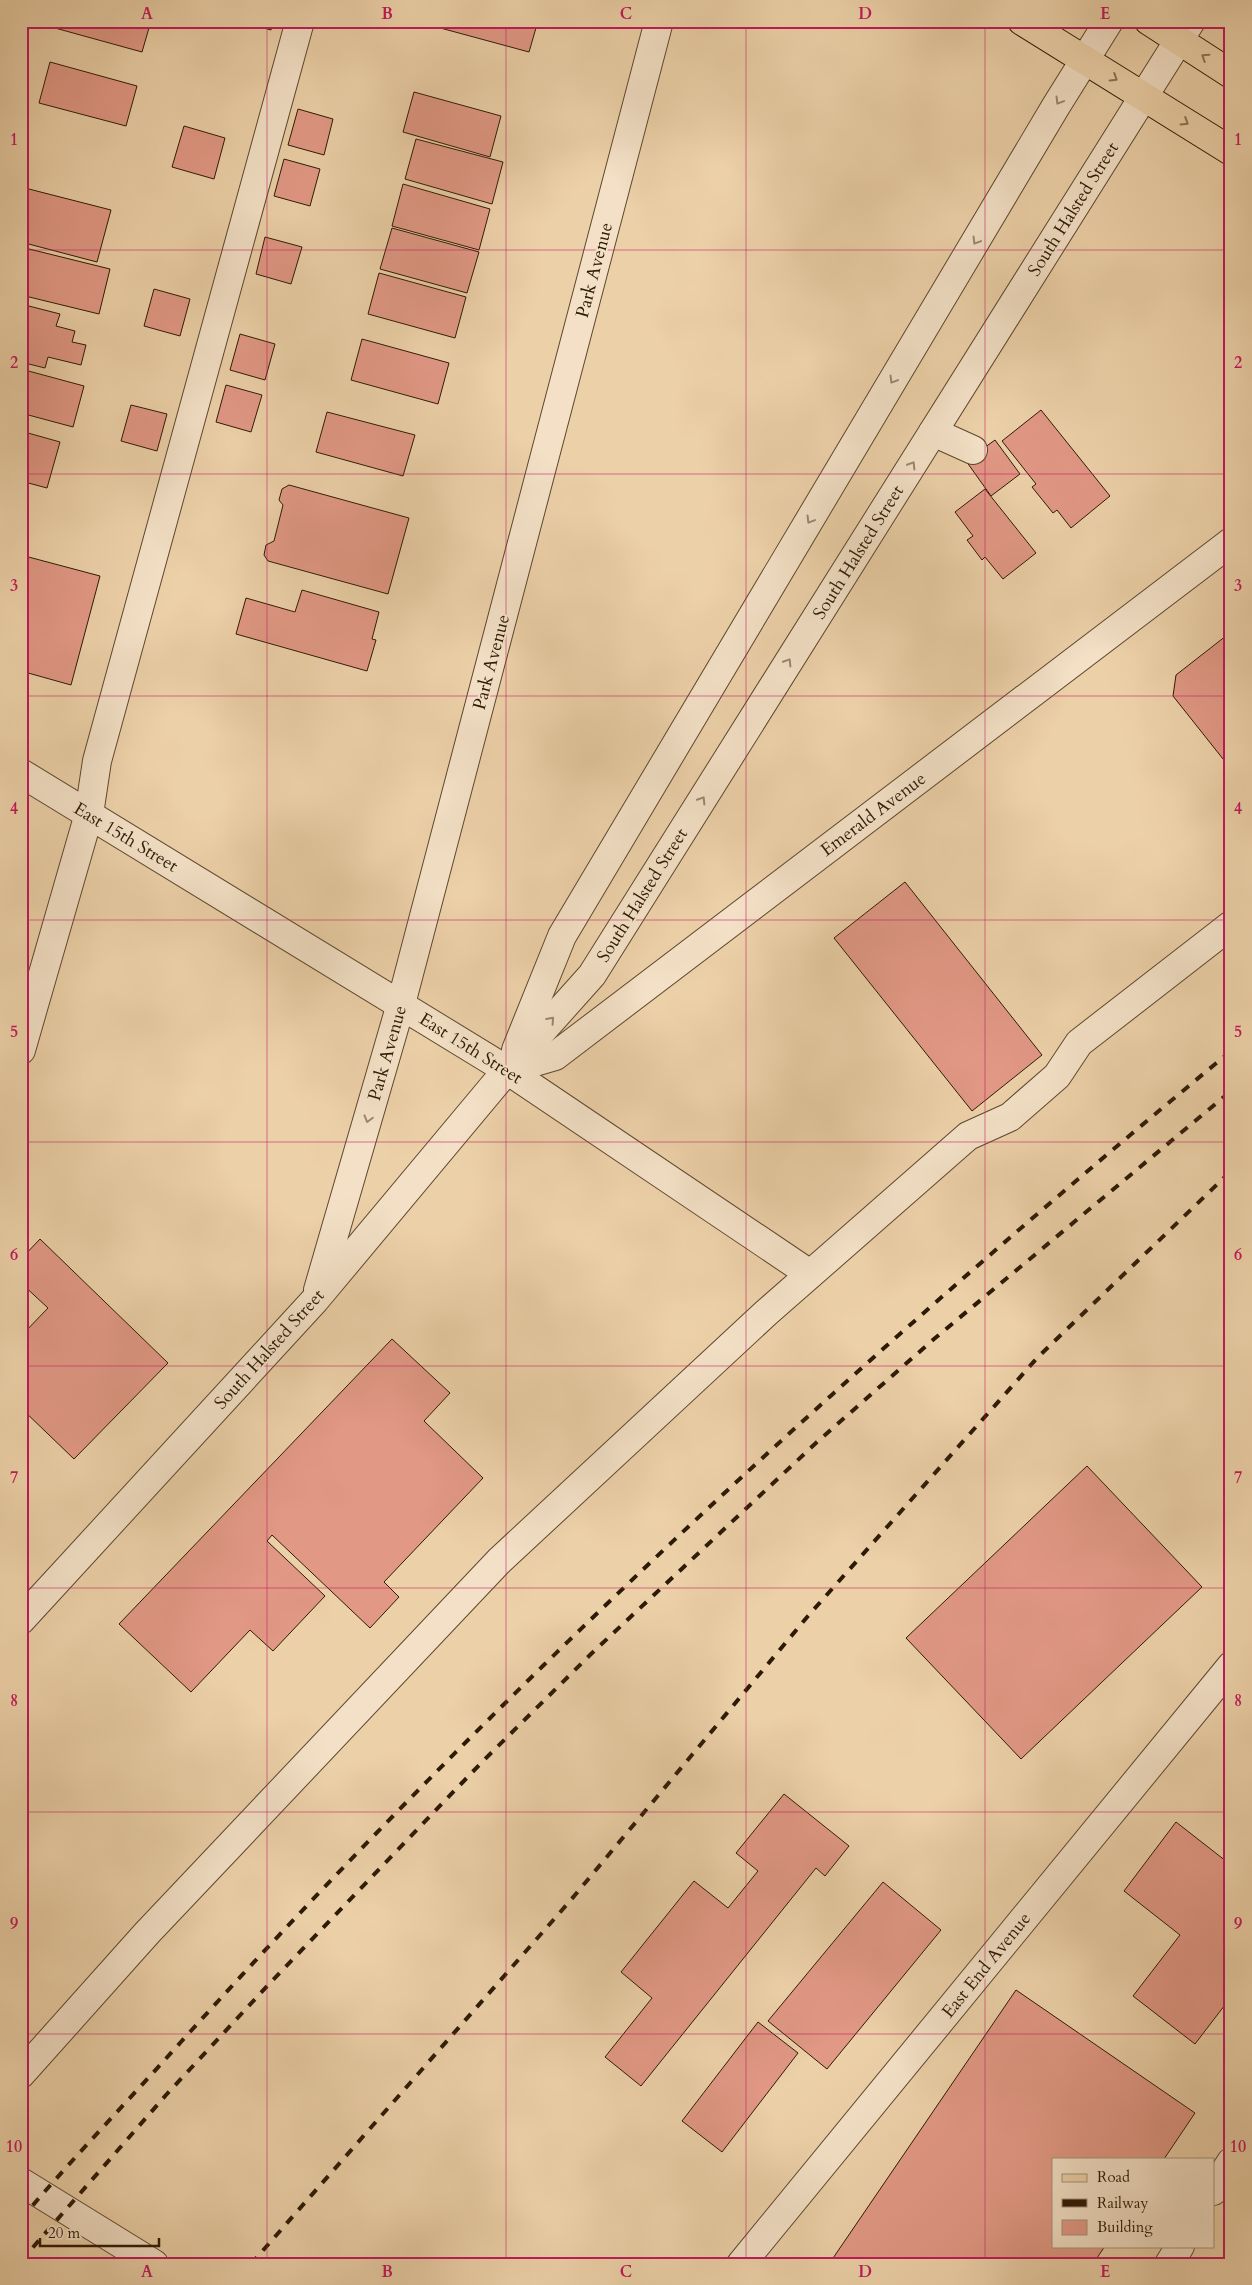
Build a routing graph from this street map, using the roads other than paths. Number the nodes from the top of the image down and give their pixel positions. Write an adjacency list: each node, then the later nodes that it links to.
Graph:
1 (300, 21): 15 (street)
2 (659, 21): 17 (street, Park Avenue)
3 (1022, 21): 7 (main road)
4 (1109, 21): 7 (street, South Halsted Street)
5 (1148, 21): 6 (main road)
6 (1185, 31): 8 (main road, one-way to 6); 9 (street, South Halsted Street)
7 (1084, 59): 9 (main road, one-way to 9); 19 (street, South Halsted Street, one-way to 19)
8 (1231, 74)
9 (1144, 97): 10 (main road, one-way to 10); 11 (street, South Halsted Street)
10 (1231, 151)
11 (933, 432): 12 (street); 19 (street, South Halsted Street, one-way to 11)
12 (974, 450)
13 (1231, 542): 19 (street, Emerald Avenue)
14 (21, 773): 15 (street, East 15th Street)
15 (89, 814): 17 (street, East 15th Street); 18 (street)
16 (1231, 925): 20 (street)
17 (401, 1004): 19 (street, East 15th Street); 21 (street, Park Avenue, one-way to 21)
18 (21, 1050)
19 (507, 1070): 20 (street, East 15th Street); 21 (street, South Halsted Street)
20 (810, 1274): 24 (street)
21 (315, 1300): 22 (street, South Halsted Street)
22 (21, 1620)
23 (1231, 1666): 30 (street, East End Avenue)
24 (21, 2074)
25 (1231, 2162): 27 (street)
26 (21, 2182): 29 (street)
27 (1214, 2189)
28 (1179, 2248): 31 (street)
29 (154, 2264)
30 (741, 2264)
31 (1169, 2264)

